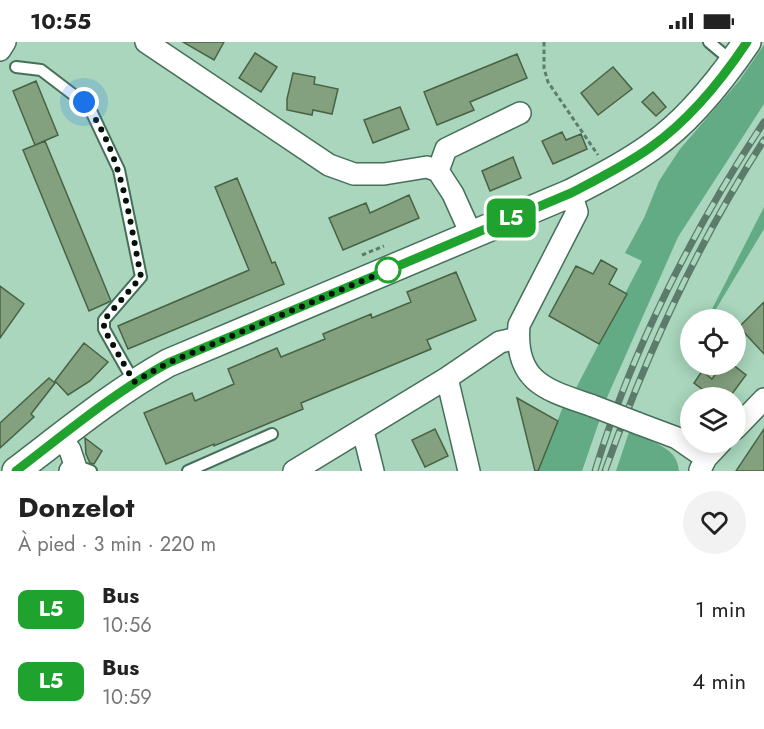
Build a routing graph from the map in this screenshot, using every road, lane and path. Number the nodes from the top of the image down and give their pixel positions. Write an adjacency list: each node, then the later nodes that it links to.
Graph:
1 (5, 42): 5 (street)
2 (146, 42): 9 (street)
3 (544, 42): 10 (path)
4 (709, 42): 6 (lane)
5 (0, 50)
6 (740, 52): 10 (street)
7 (16, 67): 15 (lane)
8 (520, 113): 9 (street)
9 (438, 171): 12 (street)
10 (610, 174): 11 (street)
11 (571, 193): 12 (street); 13 (street)
12 (471, 234): 15 (street)
13 (518, 338): 14 (street); 22 (street, bridge)
14 (447, 378): 18 (street); 28 (street)
15 (134, 382): 20 (street)
16 (764, 399): 17 (street)
17 (746, 418)
18 (363, 431): 26 (street); 27 (street)
19 (272, 434): 25 (lane)
20 (60, 437): 23 (street); 24 (street)
21 (713, 453): 22 (street)
22 (703, 465)
23 (79, 469)
24 (16, 471)
25 (188, 471)
26 (294, 471)
27 (374, 471)
28 (469, 471)

